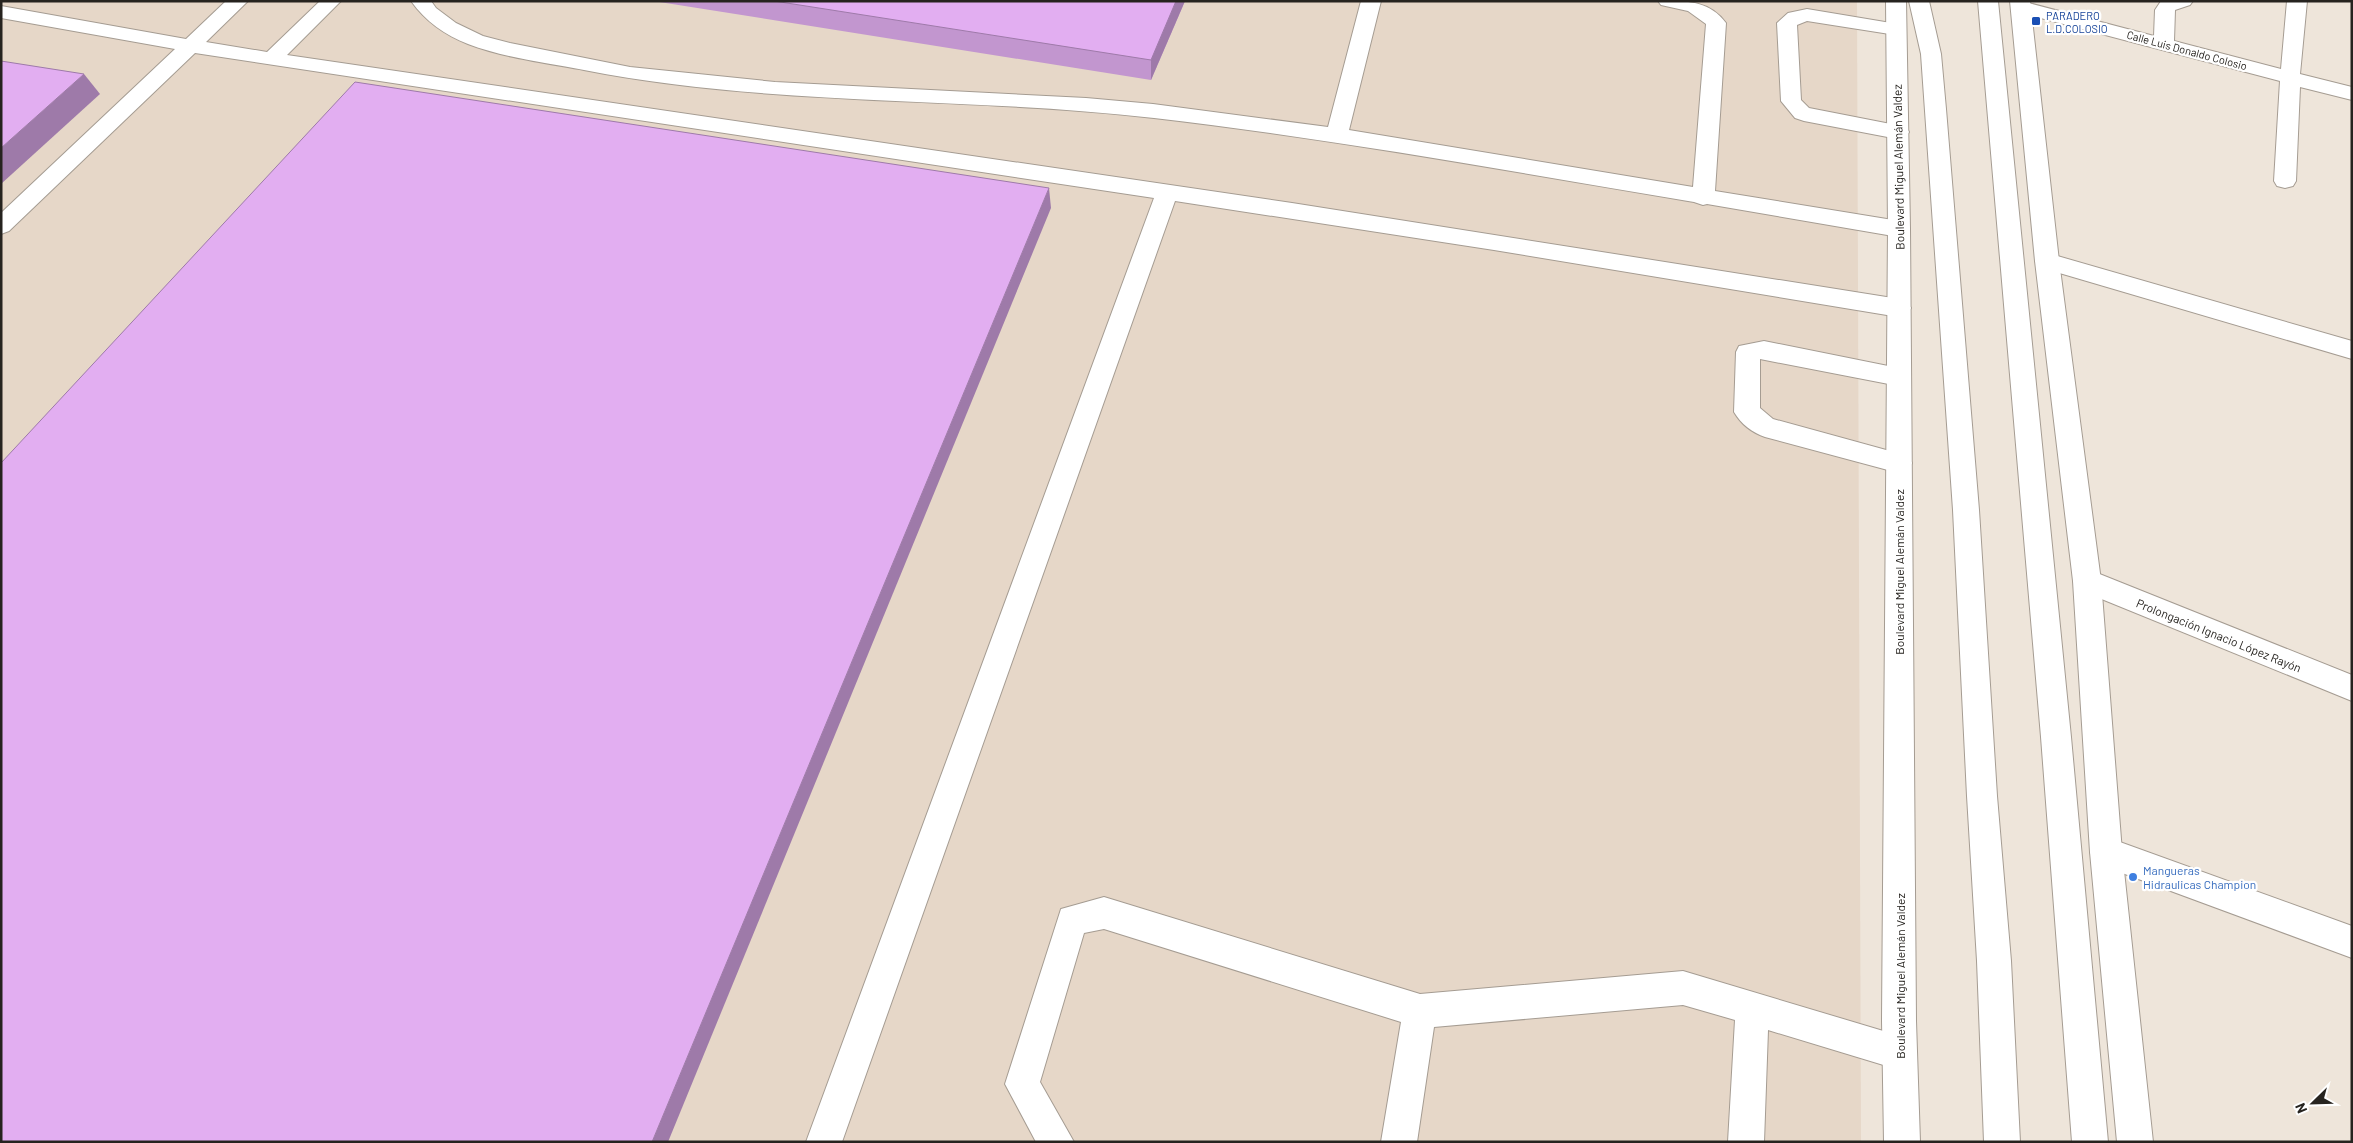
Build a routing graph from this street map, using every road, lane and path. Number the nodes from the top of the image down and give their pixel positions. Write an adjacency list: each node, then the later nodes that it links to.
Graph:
1 (238, 1): 15 (main road)
2 (331, 1): 16 (main road)
3 (421, 1): 20 (main road)
4 (1371, 1): 20 (main road)
5 (1668, 1): 23 (main road)
6 (1896, 1): 13 (main road, Boulevard Miguel Alemán Valdez)
7 (1918, 1): 43 (main road)
8 (1988, 1): 44 (main road)
9 (2183, 1): 14 (main road)
10 (2297, 1): 17 (main road)
11 (2021, 4): 14 (main road, Calle Luis Donaldo Colosio); 26 (main road)
12 (1, 12): 15 (main road)
13 (1896, 29): 19 (main road, Boulevard Miguel Alemán Valdez); 19 (main road)
14 (2164, 44): 17 (main road, Calle Luis Donaldo Colosio)
15 (192, 45): 16 (main road); 24 (main road)
16 (272, 60): 22 (main road)
17 (2290, 77): 18 (main road, Calle Luis Donaldo Colosio); 21 (main road)
18 (2352, 94)
19 (1898, 132): 25 (main road, Boulevard Miguel Alemán Valdez)
20 (1337, 135): 23 (main road)
21 (2285, 181)
22 (1167, 192): 27 (main road); 38 (main road)
23 (1703, 198): 25 (main road)
24 (1, 226)
25 (1899, 229): 27 (main road, Boulevard Miguel Alemán Valdez)
26 (2047, 261): 28 (main road); 31 (main road)
27 (1899, 308): 29 (main road, Boulevard Miguel Alemán Valdez)
28 (2352, 350)
29 (1899, 377): 30 (main road, Boulevard Miguel Alemán Valdez); 30 (main road)
30 (1899, 463): 37 (main road, Boulevard Miguel Alemán Valdez)
31 (2087, 581): 32 (main road, Prolongación Ignacio López Rayón); 33 (main road)
32 (2352, 688)
33 (2106, 852): 34 (main road); 45 (main road)
34 (2352, 942)
35 (1752, 1008): 36 (main road); 37 (main road); 41 (main road)
36 (1420, 1011): 39 (main road); 40 (main road)
37 (1900, 1053): 42 (main road, Boulevard Miguel Alemán Valdez)
38 (824, 1142)
39 (1056, 1142)
40 (1399, 1142)
41 (1746, 1142)
42 (1902, 1142)
43 (2002, 1142)
44 (2090, 1142)
45 (2135, 1142)

